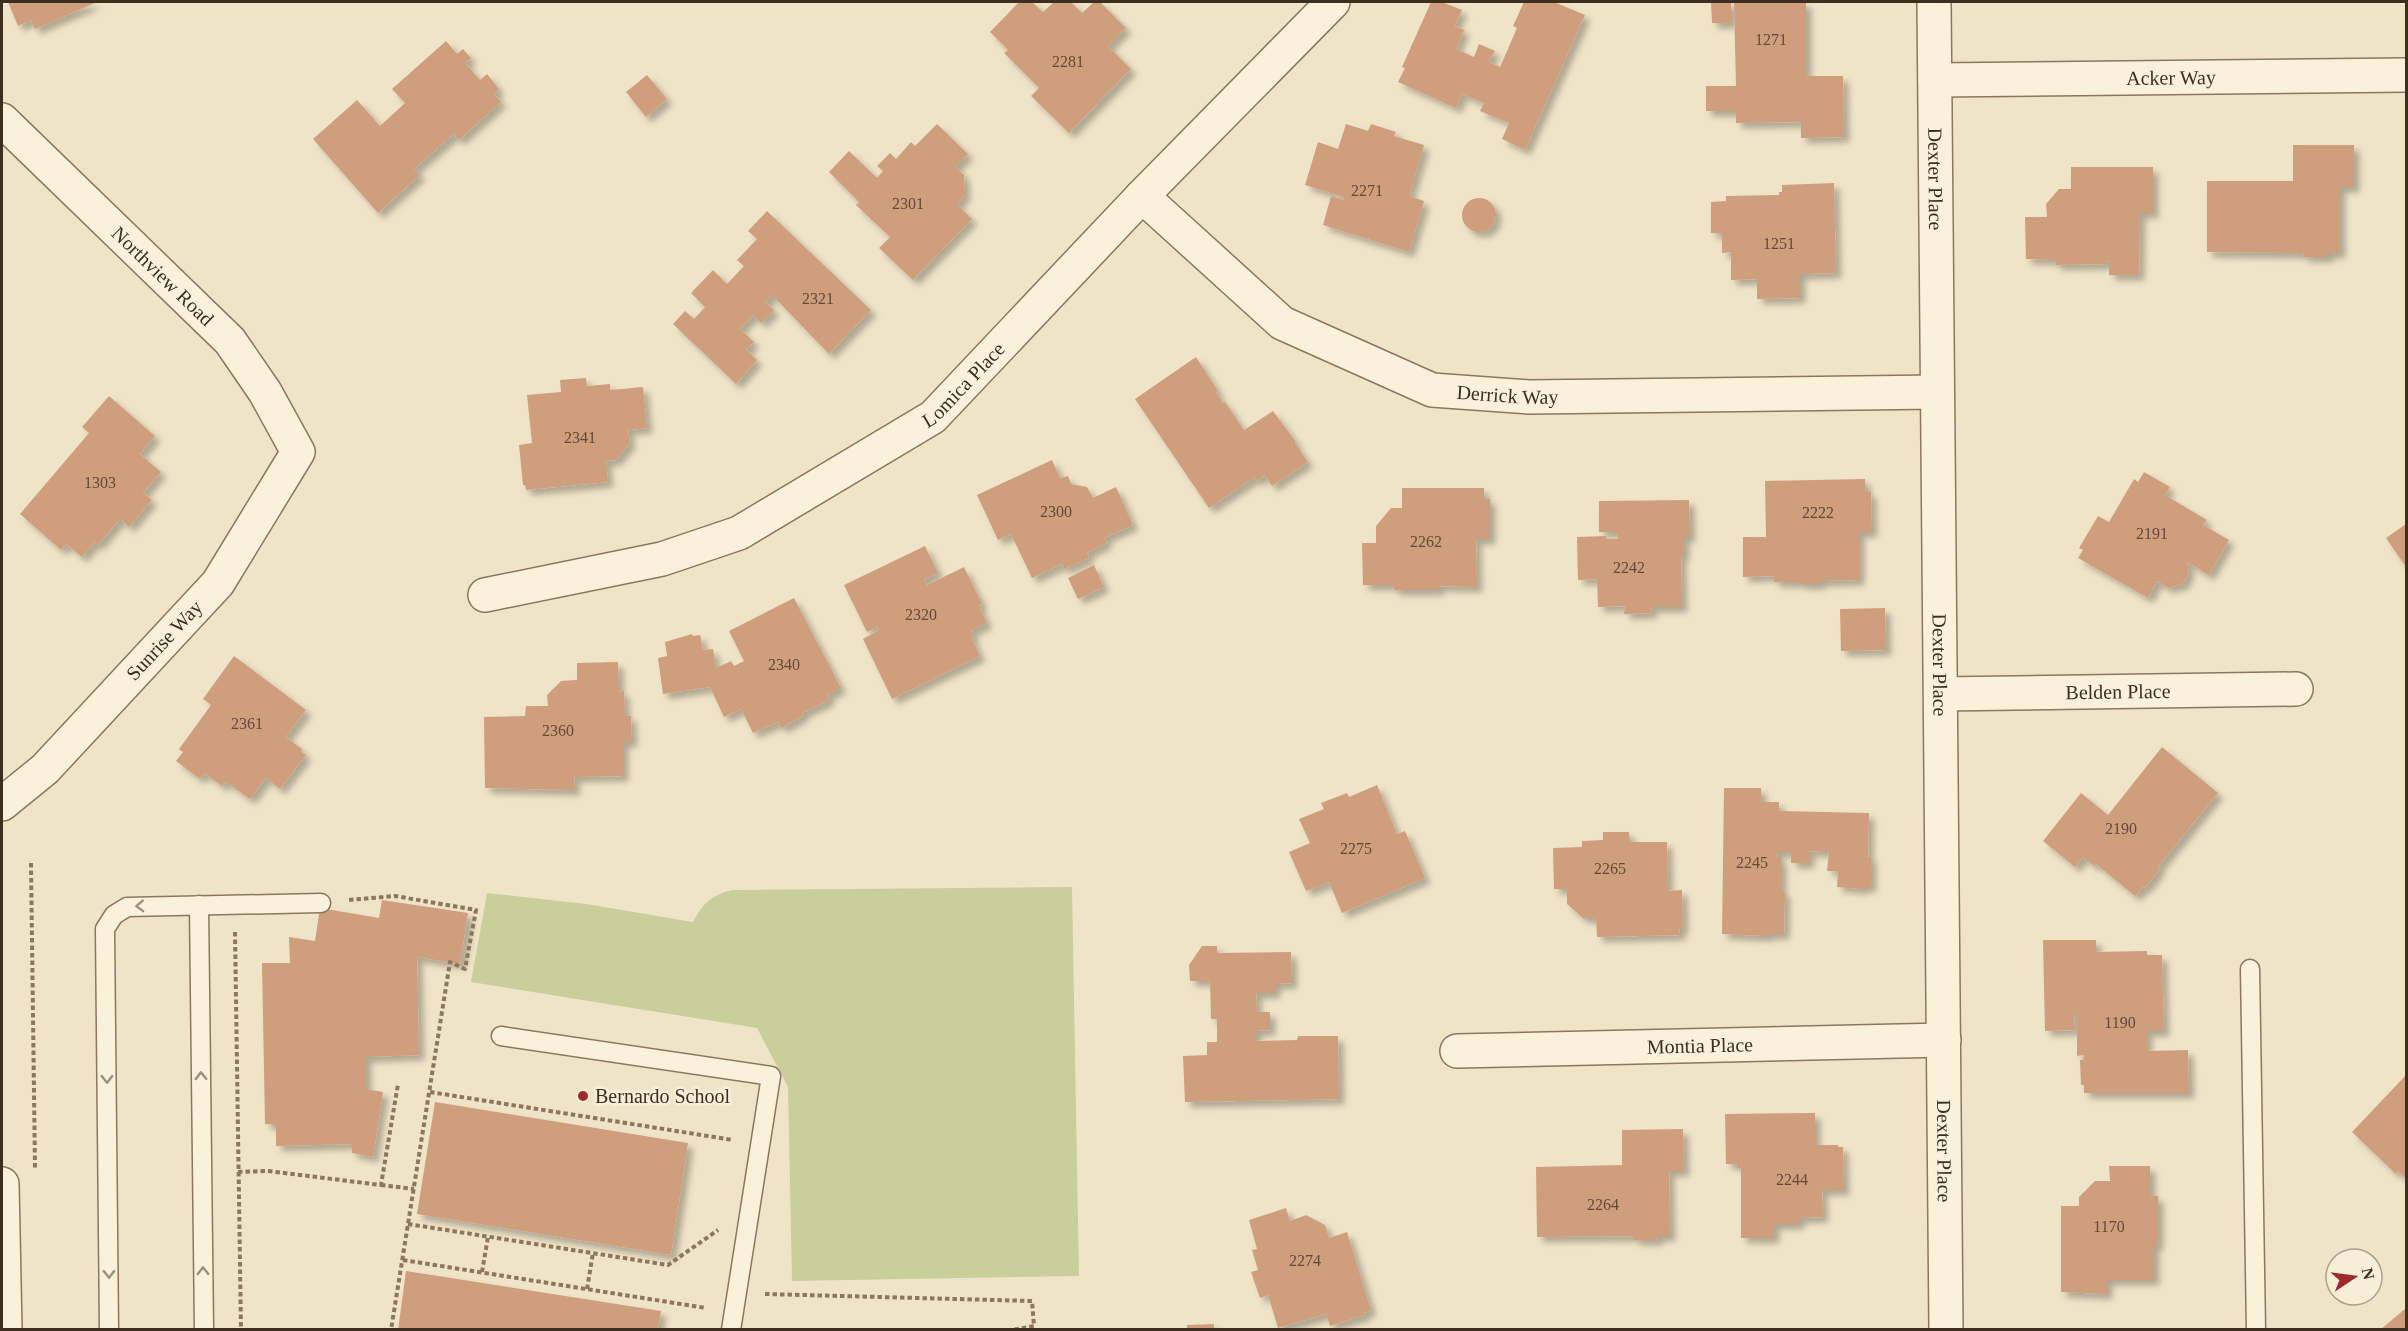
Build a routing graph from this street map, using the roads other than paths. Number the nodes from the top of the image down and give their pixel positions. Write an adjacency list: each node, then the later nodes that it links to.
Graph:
1 (1333, 2): 6 (street, Lomica Place)
2 (1934, 2): 4 (street, Dexter Place)
3 (2406, 75): 4 (street, Acker Way)
4 (1935, 80): 7 (street, Dexter Place)
5 (2, 120): 8 (street, Northview Road)
6 (1142, 196): 7 (street, Derrick Way); 9 (street, Lomica Place)
7 (1936, 392): 11 (street, Dexter Place)
8 (298, 453): 12 (street, Sunrise Way)
9 (485, 595)
10 (2296, 689): 11 (street, Belden Place)
11 (1941, 694): 17 (street, Dexter Place)
12 (2, 804)
13 (321, 903): 14 (lane)
14 (199, 905): 22 (lane, one-way to 22); 23 (lane, one-way to 14)
15 (2250, 969): 25 (lane)
16 (501, 1036): 20 (lane)
17 (1944, 1040): 18 (street, Montia Place); 24 (street, Dexter Place)
18 (1457, 1051)
19 (2, 1185): 21 (street)
20 (733, 1321)
21 (5, 1329)
22 (109, 1329)
23 (204, 1329)
24 (1946, 1329)
25 (2256, 1329)

